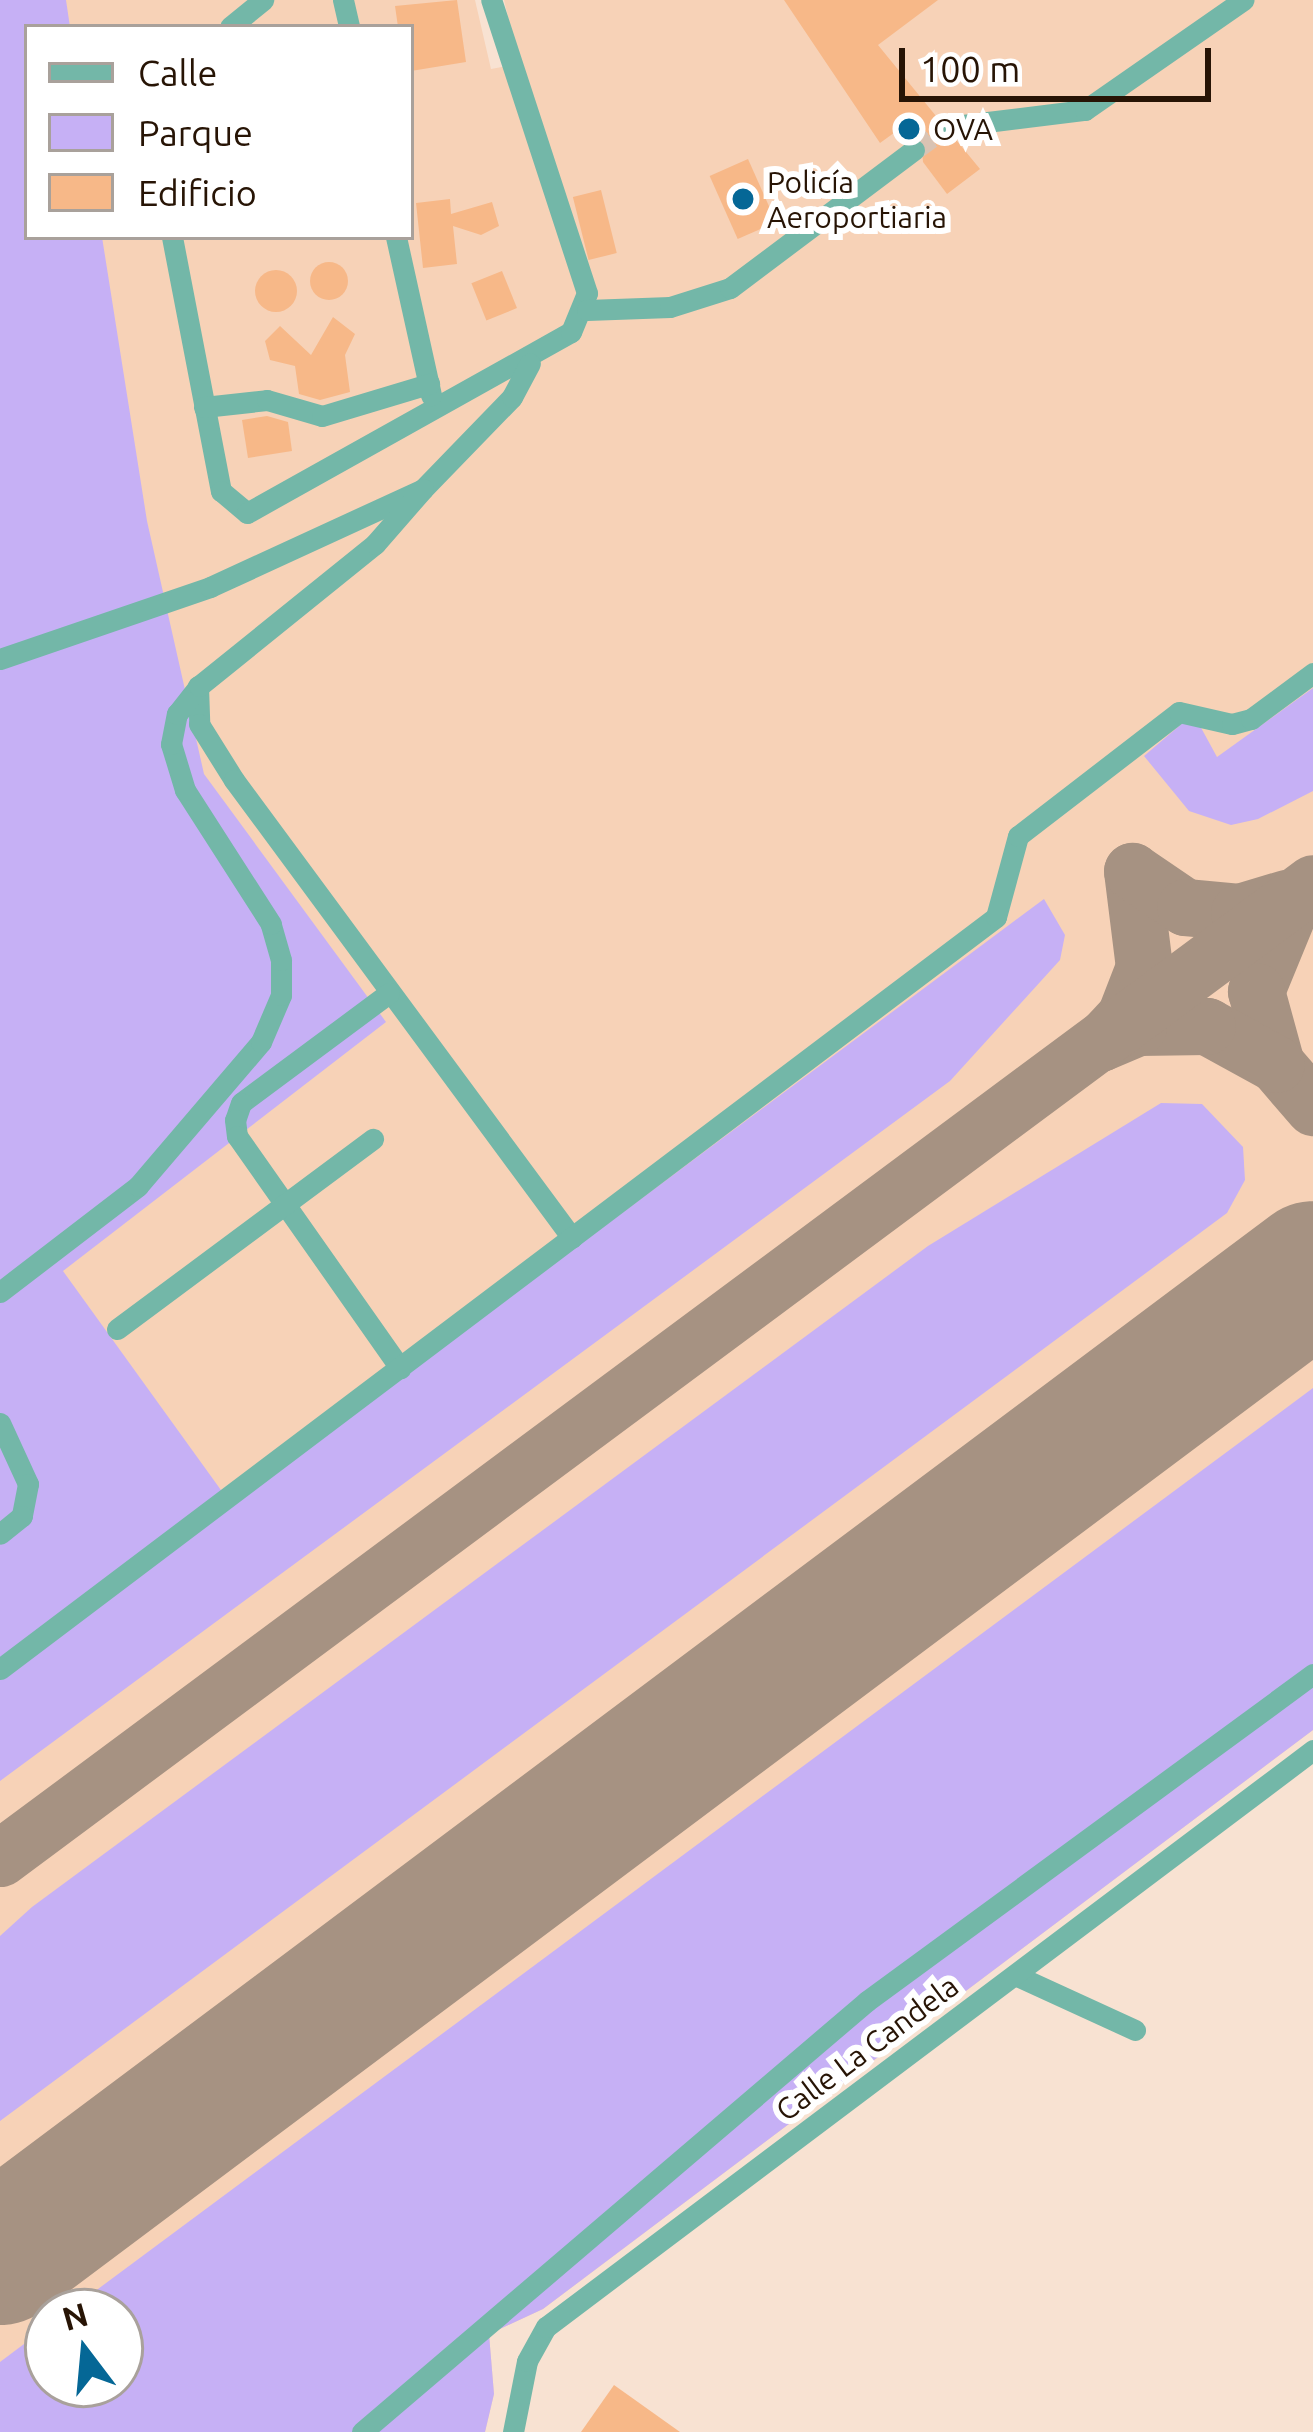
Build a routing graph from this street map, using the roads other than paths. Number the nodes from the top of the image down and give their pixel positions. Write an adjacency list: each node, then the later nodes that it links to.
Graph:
1 (262, 0): 4 (street)
2 (491, 0): 9 (street)
3 (1243, 0): 5 (street)
4 (234, 24)
5 (946, 128)
6 (914, 150): 9 (street)
7 (173, 240): 12 (street)
8 (397, 240): 11 (street)
9 (587, 310): 10 (street)
10 (532, 359): 13 (street); 14 (street)
11 (429, 384): 12 (street); 13 (street)
12 (204, 406): 13 (street)
13 (435, 415)
14 (423, 489): 15 (street); 17 (street)
15 (0, 659)
16 (1313, 673): 21 (street)
17 (199, 686): 18 (street); 22 (street)
18 (389, 993): 20 (street); 21 (street)
19 (373, 1139): 20 (street)
20 (286, 1204): 23 (street); 24 (street)
21 (572, 1238): 24 (street)
22 (0, 1292)
23 (117, 1329)
24 (400, 1368): 27 (street)
25 (0, 1423): 26 (street)
26 (0, 1534)
27 (0, 1669)
28 (1313, 1674): 32 (street)
29 (1313, 1750): 30 (street, Calle La Candela)
30 (1015, 1975): 31 (street); 33 (street, Calle La Candela)
31 (1135, 2030)
32 (362, 2432)
33 (513, 2432)

